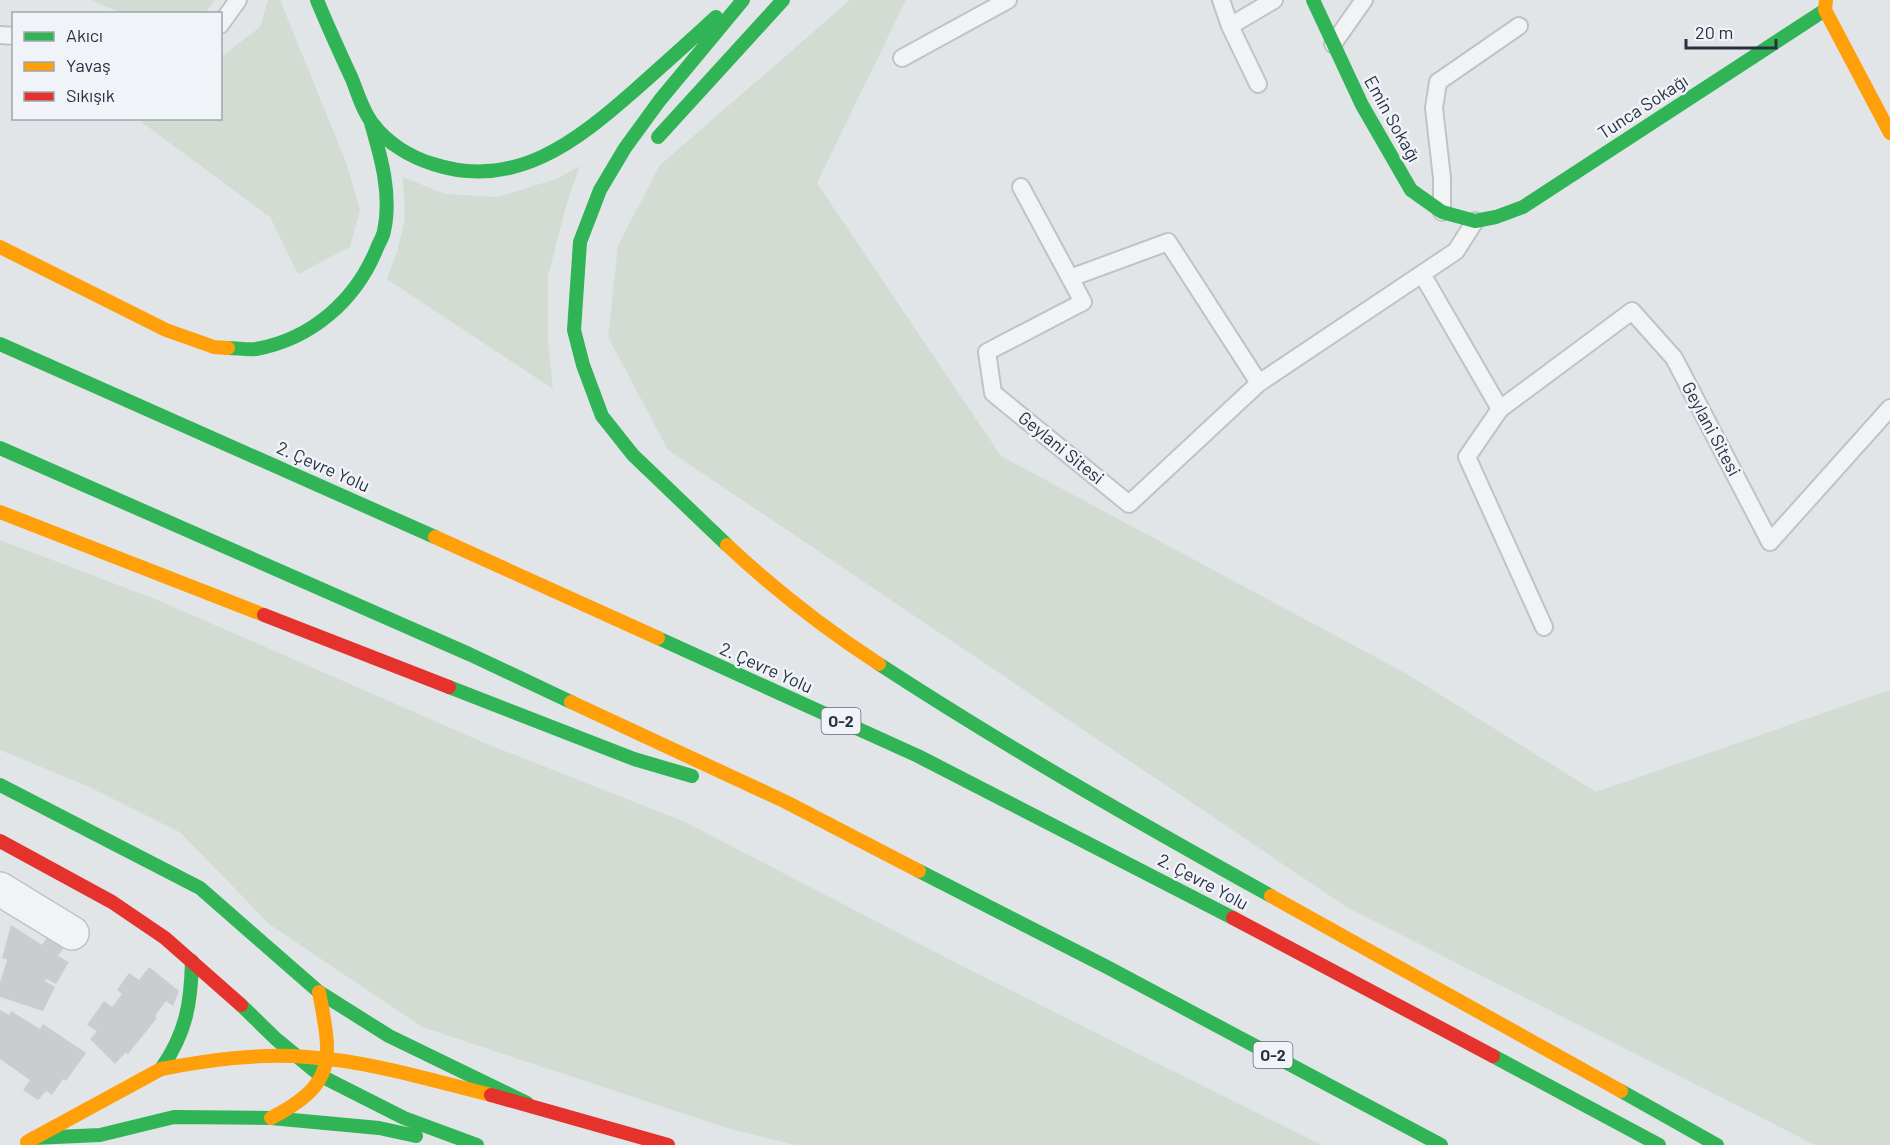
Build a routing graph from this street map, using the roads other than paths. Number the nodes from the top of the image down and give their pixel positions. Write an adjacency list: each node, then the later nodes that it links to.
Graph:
1 (238, 0): 12 (lane)
2 (317, 0): 18 (main road)
3 (736, 0): 18 (main road)
4 (743, 0): 28 (main road)
5 (783, 0): 20 (main road)
6 (1008, 0): 16 (lane)
7 (1221, 0): 13 (lane)
8 (1274, 0): 13 (lane)
9 (1313, 0): 15 (main road, Emin Sokağı)
10 (1364, 0): 15 (lane)
11 (1833, 3): 19 (main road); 24 (main road, Tunca Sokağı)
12 (222, 22)
13 (1230, 26): 17 (lane)
14 (1519, 26): 23 (lane)
15 (1333, 44): 23 (main road, Emin Sokağı)
16 (902, 58)
17 (1257, 84)
18 (371, 123): 25 (main road)
19 (1890, 133)
20 (648, 149)
21 (620, 183): 28 (main road)
22 (1021, 188): 27 (lane, Geylani Sitesi)
23 (1442, 212): 24 (main road, Emin Sokağı)
24 (1475, 221): 26 (lane, Geylani Sitesi)
25 (0, 247)
26 (1422, 274): 30 (lane, Geylani Sitesi); 32 (lane)
27 (1070, 278): 30 (lane); 30 (lane, Geylani Sitesi)
28 (576, 296): 57 (main road)
29 (0, 344): 56 (main road, 2. Çevre Yolu / O-2)
30 (1259, 383)
31 (1890, 408): 32 (lane, Geylani Sitesi)
32 (1500, 409): 35 (lane, Geylani Sitesi)
33 (0, 448): 37 (main road, O-2)
34 (0, 512): 37 (main road)
35 (1544, 627)
36 (0, 785): 43 (main road)
37 (786, 802): 42 (main road, O-2)
38 (0, 841): 41 (main road)
39 (0, 889): 40 (street)
40 (72, 933)
41 (192, 961): 44 (main road); 46 (main road)
42 (1105, 966): 49 (main road); 55 (main road, O-2)
43 (320, 992): 45 (main road); 48 (main road)
44 (298, 1057): 45 (main road); 46 (main road); 47 (main road)
45 (328, 1059): 47 (main road); 48 (main road)
46 (161, 1069): 51 (main road)
47 (321, 1076): 50 (main road); 53 (main road)
48 (527, 1103): 54 (main road)
49 (1356, 1115)
50 (272, 1118): 51 (main road); 52 (main road)
51 (33, 1143)
52 (462, 1145)
53 (477, 1145)
54 (668, 1145)
55 (1442, 1145)
56 (1659, 1145)
57 (1717, 1145)

